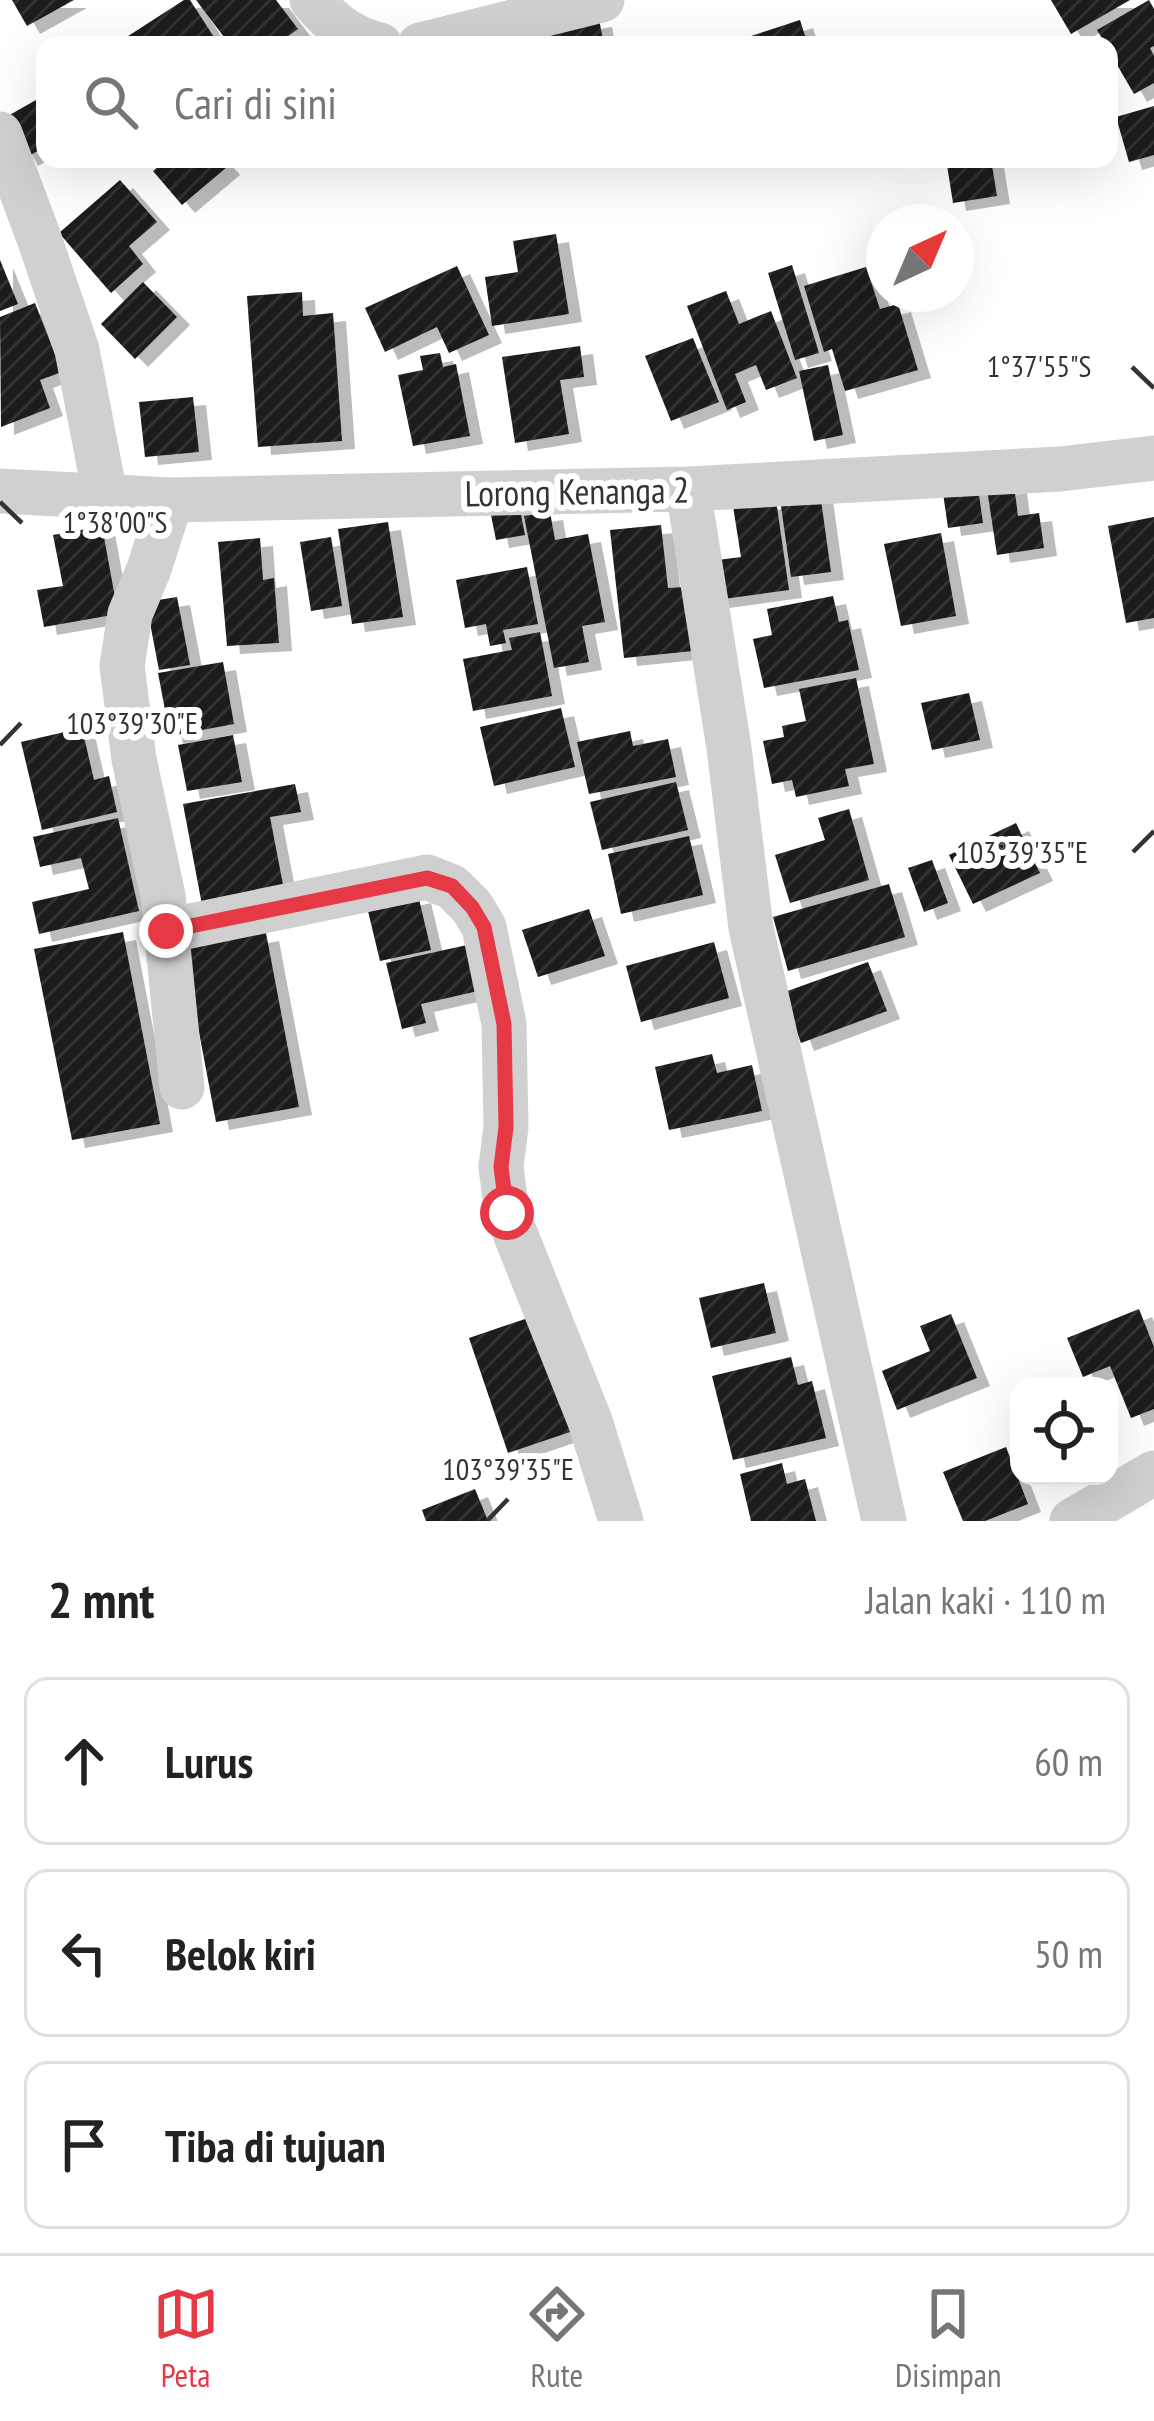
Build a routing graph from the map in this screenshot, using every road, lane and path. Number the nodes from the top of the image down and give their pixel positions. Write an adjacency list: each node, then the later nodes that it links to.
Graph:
1 (312, 0): 3 (street)
2 (602, 0): 4 (street)
3 (355, 36)
4 (456, 36)
5 (0, 134): 9 (street)
6 (1154, 458): 7 (street, Lorong Kenanga 2)
7 (688, 489): 10 (street, Lorong Kenanga 2); 16 (street)
8 (0, 491): 9 (street, Lorong Kenanga 2)
9 (105, 495): 10 (street, Lorong Kenanga 2)
10 (171, 500): 11 (street)
11 (166, 931): 12 (street); 15 (street)
12 (182, 1087)
13 (1154, 1473): 14 (street)
14 (1083, 1518)
15 (621, 1521)
16 (884, 1521)

